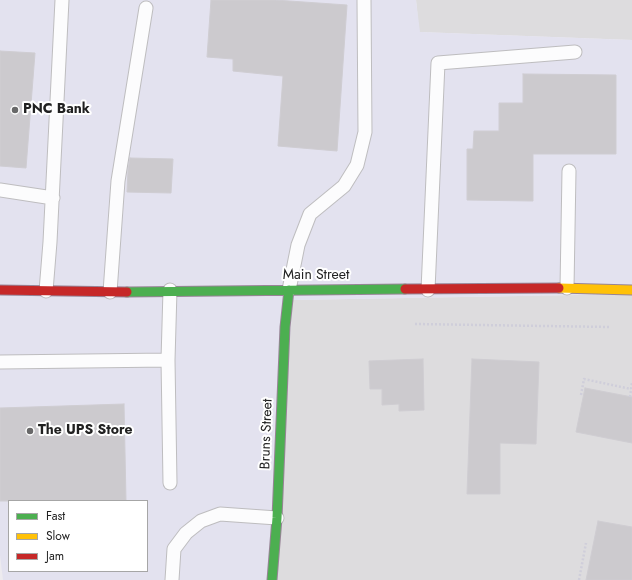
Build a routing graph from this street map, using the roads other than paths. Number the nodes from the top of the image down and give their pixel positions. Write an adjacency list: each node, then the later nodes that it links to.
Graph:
1 (62, 0): 7 (lane)
2 (364, 0): 11 (lane)
3 (146, 8): 15 (lane)
4 (575, 52): 12 (lane)
5 (569, 171): 8 (lane)
6 (0, 190): 7 (lane)
7 (52, 198): 14 (lane)
8 (567, 288): 12 (main road, Main Street); 13 (main road, Main Street)
9 (0, 290): 14 (main road, Main Street)
10 (170, 290): 11 (main road, Main Street); 15 (main road, Main Street); 16 (lane)
11 (289, 290): 12 (main road, Main Street); 19 (main road, Bruns Street)
12 (428, 290)
13 (632, 290)
14 (46, 291): 15 (main road, Main Street)
15 (110, 292)
16 (168, 360): 17 (lane); 18 (lane)
17 (0, 362)
18 (170, 483)
19 (277, 518): 20 (lane); 21 (main road, Bruns Street)
20 (172, 580)
21 (272, 580)

